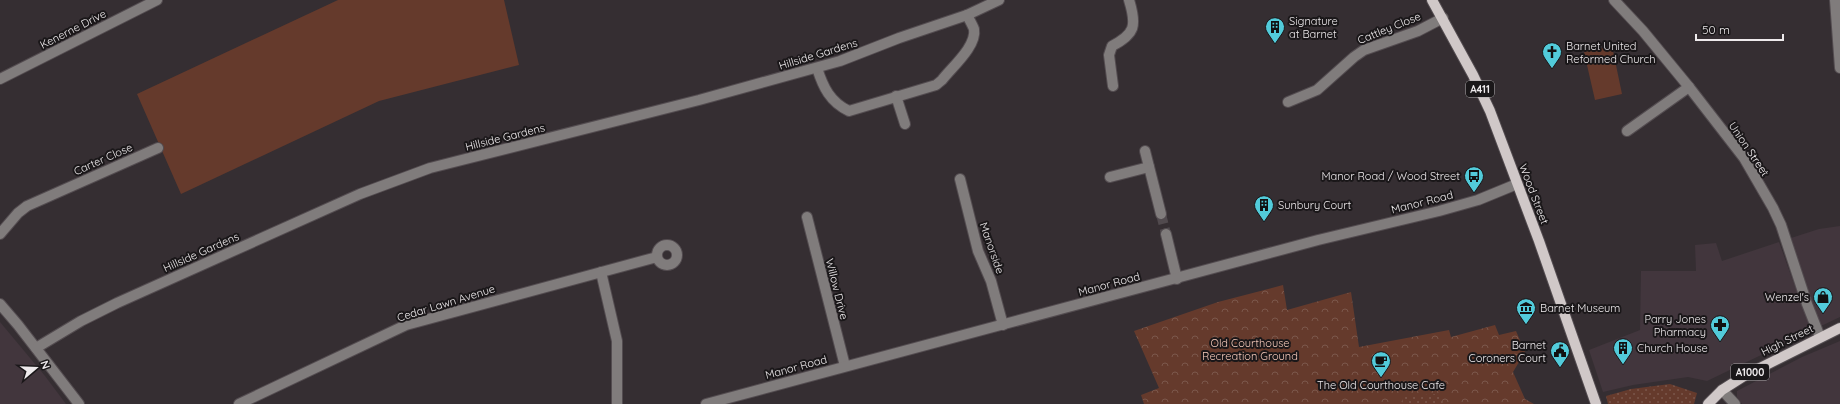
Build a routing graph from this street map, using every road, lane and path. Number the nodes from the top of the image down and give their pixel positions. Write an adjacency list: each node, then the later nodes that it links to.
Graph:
1 (157, 0): 11 (street, Kenerne Drive)
2 (999, 0): 7 (street, Hillside Gardens)
3 (1130, 0): 12 (street)
4 (1432, 0): 8 (main road, Wood Street / A411)
5 (1614, 0): 13 (street, Union Street)
6 (1835, 0): 10 (street)
7 (967, 15): 9 (street, Hillside Gardens); 14 (street)
8 (1443, 18): 15 (street, Cattley Close); 23 (main road, Wood Street / A411)
9 (817, 68): 14 (street); 35 (street, Hillside Gardens)
10 (1840, 68)
11 (0, 79)
12 (1113, 86)
13 (1689, 87): 17 (street); 34 (street, Union Street)
14 (896, 96): 16 (street)
15 (1288, 102)
16 (905, 124)
17 (1627, 130)
18 (158, 148): 26 (street, Carter Close)
19 (1145, 151): 20 (street)
20 (1149, 167): 21 (street); 24 (street)
21 (1110, 177)
22 (960, 179): 32 (street, Manorside)
23 (1517, 184): 30 (street, Manor Road); 42 (main road, Wood Street / A411)
24 (1161, 214)
25 (807, 217): 36 (street, Willow Drive)
26 (0, 234)
27 (1166, 234): 30 (street)
28 (658, 257): 29 (street, Cedar Lawn Avenue)
29 (601, 272): 39 (street, Cedar Lawn Avenue); 40 (street)
30 (1177, 278): 32 (street, Manor Road)
31 (0, 304): 35 (street)
32 (1003, 325): 36 (street, Manor Road)
33 (1840, 328): 34 (main road, High Street / A1000)
34 (1820, 338): 37 (main road, High Street / A1000)
35 (36, 348): 38 (street)
36 (844, 366): 41 (street, Manor Road)
37 (1722, 390): 43 (main road, High Street / A1000); 44 (street)
38 (79, 404)
39 (239, 404)
40 (616, 404)
41 (706, 404)
42 (1596, 404)
43 (1708, 404)
44 (1735, 404)

